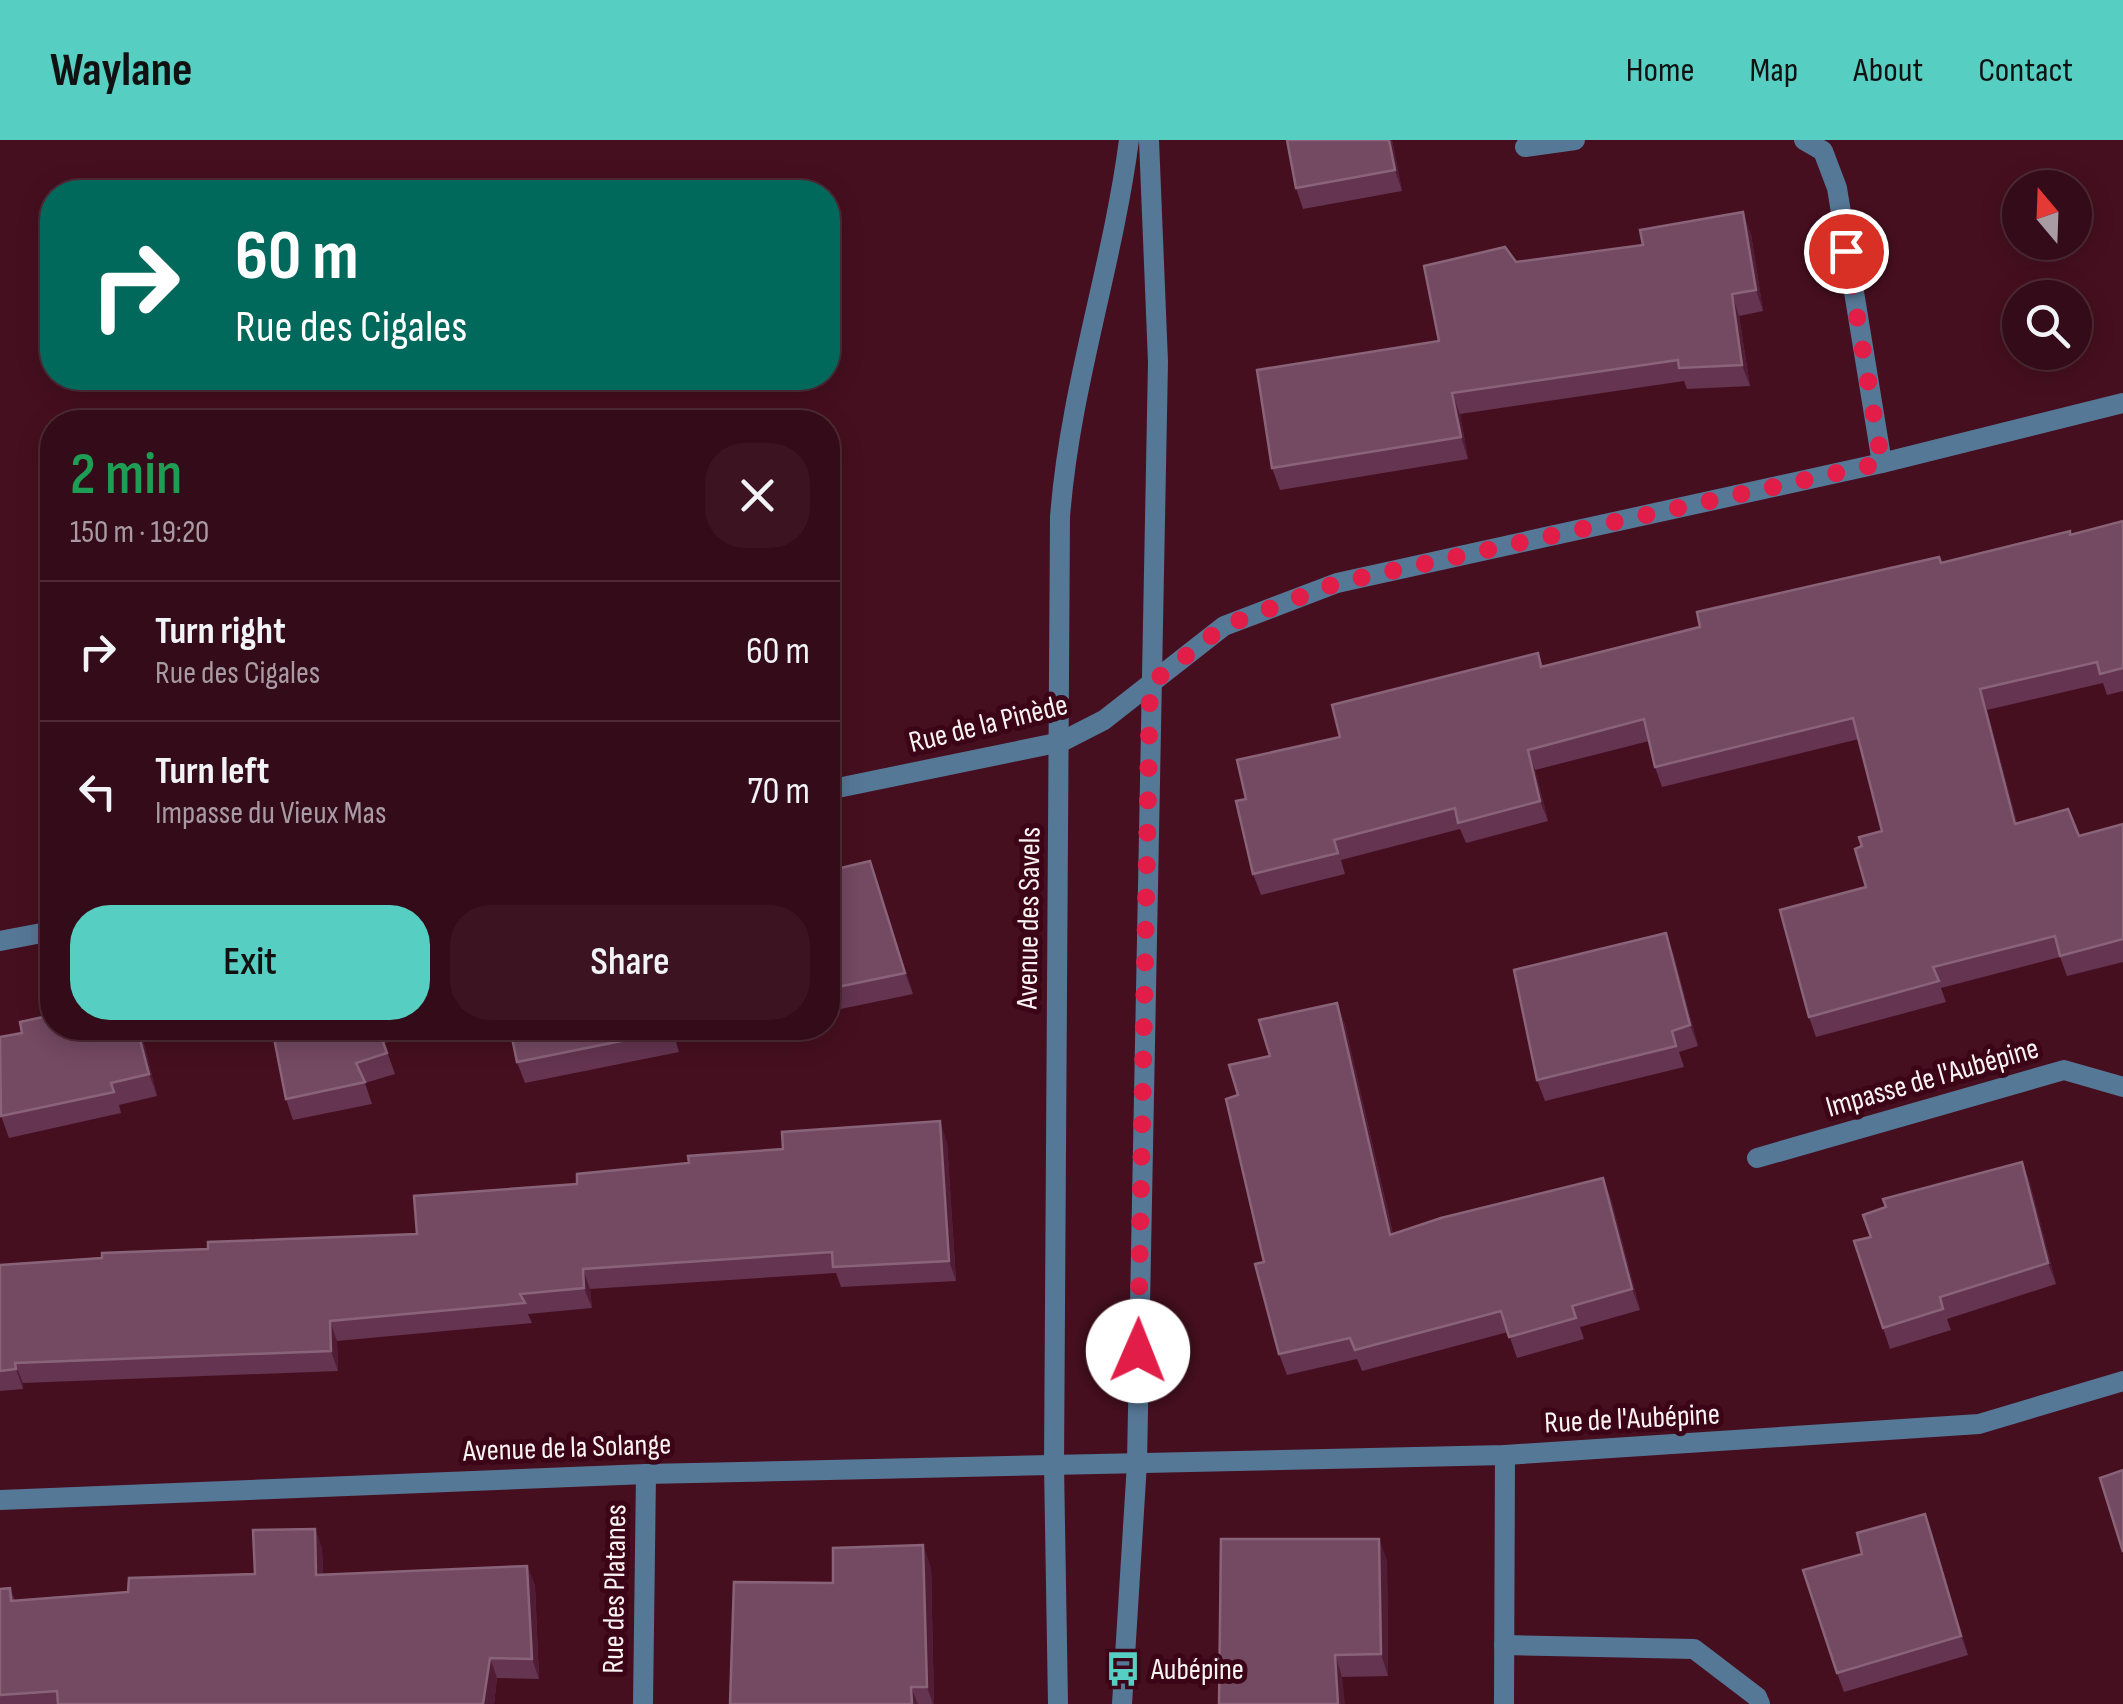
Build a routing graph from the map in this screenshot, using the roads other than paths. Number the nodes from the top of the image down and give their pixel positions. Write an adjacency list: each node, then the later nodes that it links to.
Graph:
1 (1128, 140): 9 (street, Avenue des Savels)
2 (1149, 140): 8 (street)
3 (1575, 140): 5 (street)
4 (1804, 140): 7 (street)
5 (1525, 147)
6 (2123, 403): 7 (street, Rue de la Pinède)
7 (1882, 463): 8 (street, Rue de la Pinède)
8 (1150, 684): 9 (street, Rue de la Pinède); 17 (street)
9 (1061, 742): 10 (street, Rue de la Pinède); 18 (street, Avenue des Savels)
10 (840, 788)
11 (40, 934): 12 (street)
12 (0, 941)
13 (2123, 1087): 14 (street, Impasse de l'Aubépine)
14 (1758, 1158)
15 (2123, 1381): 16 (street, Rue de l'Aubépine)
16 (1505, 1455): 17 (street, Rue de l'Aubépine); 21 (street)
17 (1137, 1464): 18 (street, Avenue de la Solange); 24 (street)
18 (1054, 1465): 19 (street, Avenue de la Solange); 23 (street, Avenue des Savels)
19 (646, 1474): 20 (street, Avenue de la Solange); 22 (street, Rue des Platanes)
20 (0, 1500)
21 (1504, 1645): 25 (street); 26 (street)
22 (643, 1704)
23 (1058, 1704)
24 (1122, 1704)
25 (1504, 1704)
26 (1760, 1704)

